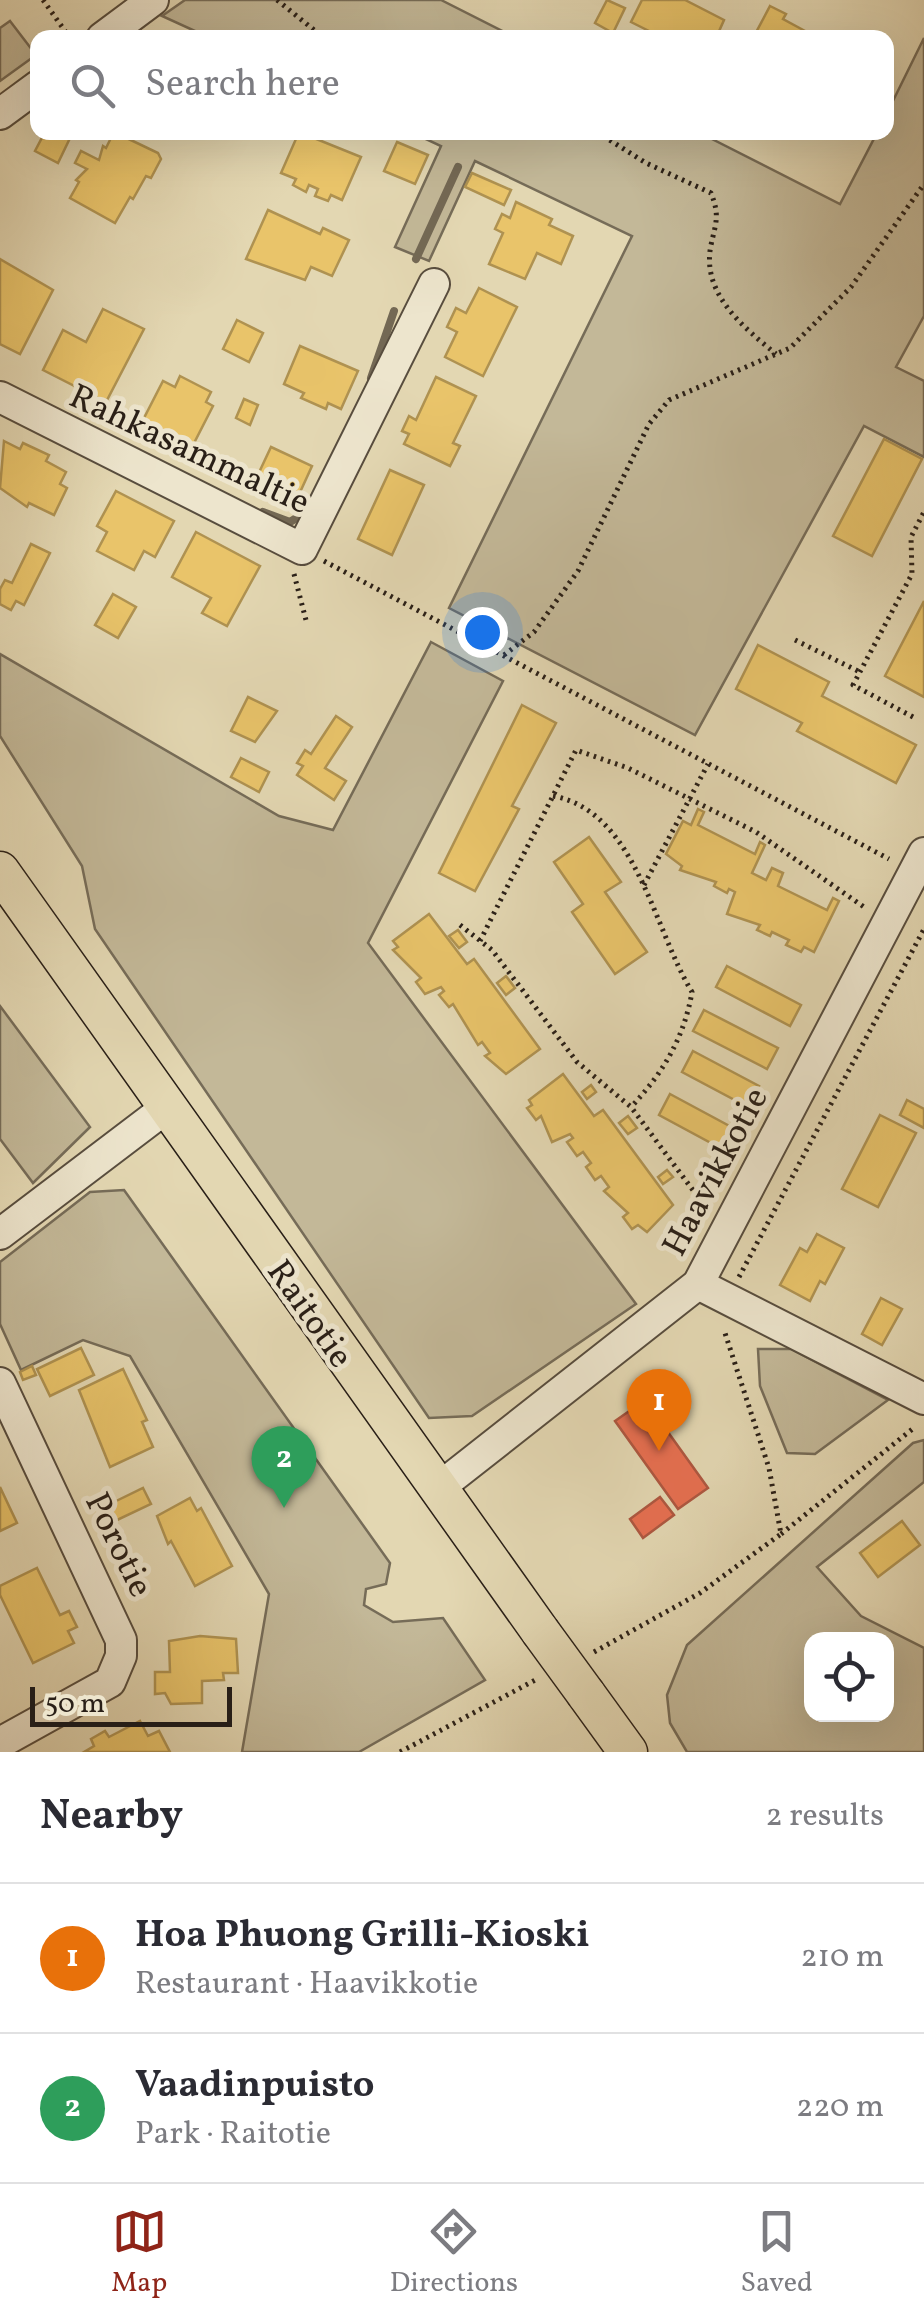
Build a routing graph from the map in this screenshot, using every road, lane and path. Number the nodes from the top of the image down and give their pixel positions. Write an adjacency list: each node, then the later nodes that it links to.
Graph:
1 (43, 0): 4 (path)
2 (154, 0): 5 (street)
3 (278, 0): 6 (path)
4 (64, 30)
5 (113, 30)
6 (314, 30)
7 (30, 92): 8 (street)
8 (0, 114)
9 (610, 140): 12 (path)
10 (924, 184): 12 (path)
11 (434, 284): 15 (street, Rahkasammaltie)
12 (776, 354): 20 (path)
13 (0, 398): 15 (street, Rahkasammaltie)
14 (924, 512): 16 (path)
15 (302, 550): 18 (path); 20 (path)
16 (912, 574): 17 (path); 21 (path)
17 (924, 576)
18 (307, 624)
19 (795, 640): 21 (path)
20 (503, 656): 23 (path)
21 (860, 672): 22 (path)
22 (912, 716)
23 (708, 764): 25 (path); 27 (path)
24 (553, 796): 25 (path); 28 (path); 32 (path)
25 (688, 796): 28 (path); 29 (path)
26 (0, 871): 34 (main road, Raitotie)
27 (917, 875): 29 (street, Haavikkotie)
28 (643, 888): 33 (path)
29 (888, 920): 35 (street, Haavikkotie)
30 (460, 925): 32 (path)
31 (924, 929): 38 (path)
32 (480, 940): 33 (path)
33 (631, 1107): 35 (path)
34 (166, 1108): 36 (street); 42 (main road, Raitotie)
35 (727, 1228): 37 (street, Haavikkotie)
36 (0, 1234)
37 (698, 1284): 38 (street); 42 (street, Haavikkotie)
38 (728, 1298): 40 (street); 43 (path)
39 (0, 1383): 46 (street, Porotie)
40 (924, 1399)
41 (924, 1420): 43 (path)
42 (436, 1490): 48 (main road, Raitotie, bridge)
43 (780, 1534): 44 (path)
44 (602, 1648)
45 (515, 1690): 47 (path)
46 (0, 1743)
47 (400, 1752)
48 (628, 1752)

